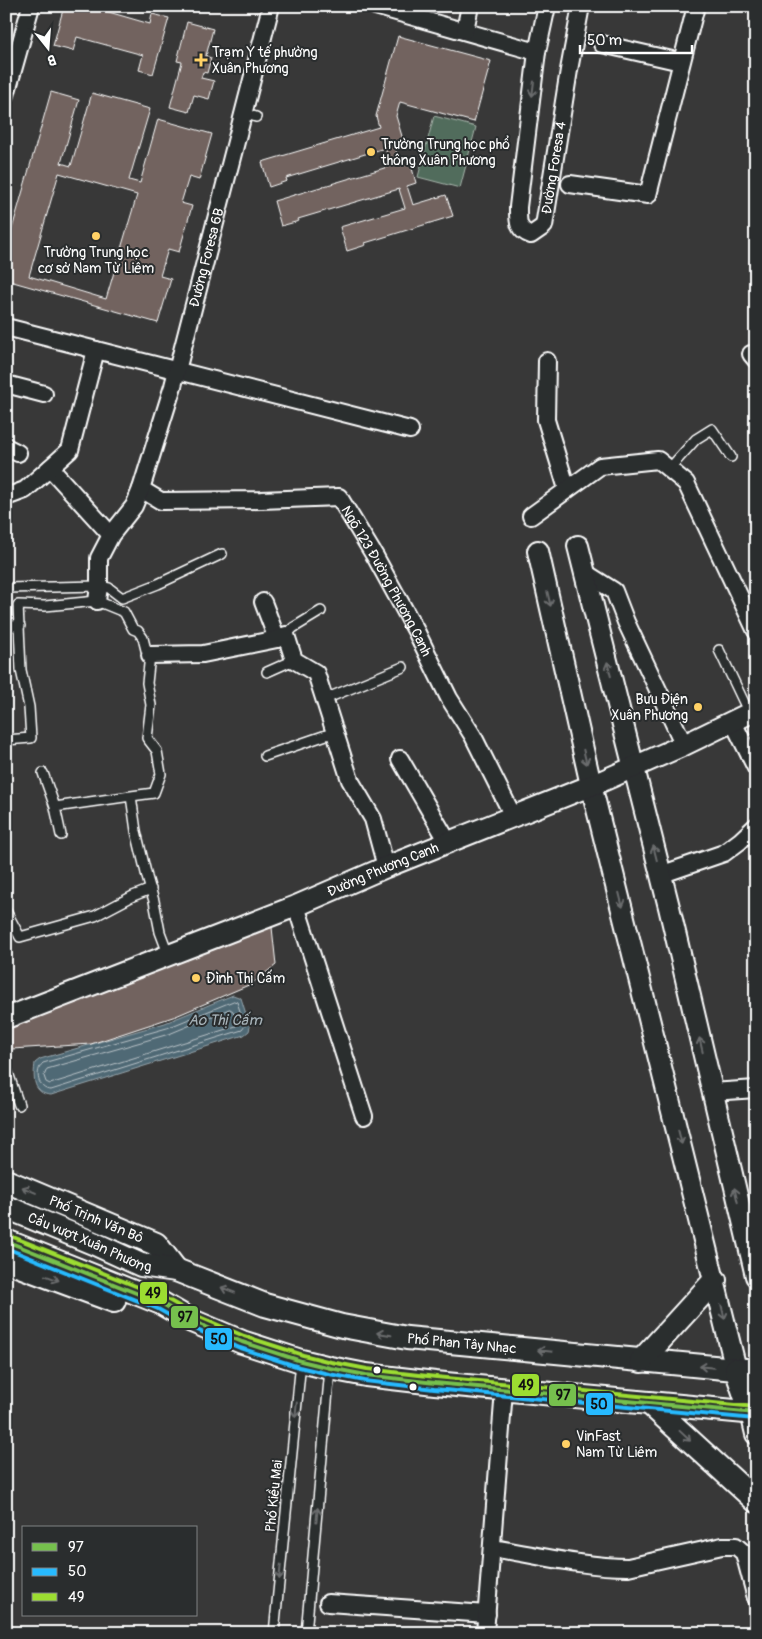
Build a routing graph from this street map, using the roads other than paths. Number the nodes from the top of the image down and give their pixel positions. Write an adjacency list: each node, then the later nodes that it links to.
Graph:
1 (30, 6): 12 (street)
2 (271, 6): 17 (street, Đường Foresa 6B)
3 (375, 6): 8 (street)
4 (470, 6): 8 (street)
5 (547, 6): 10 (street, Đường Foresa 4)
6 (581, 6): 10 (street, Đường Foresa 4, one-way to 6)
7 (696, 6): 11 (street)
8 (465, 30): 10 (street)
9 (602, 44): 11 (street)
10 (537, 52)
11 (681, 62): 13 (street)
12 (6, 95)
13 (570, 184)
14 (6, 327): 15 (street)
15 (96, 350): 17 (street); 24 (street)
16 (547, 361): 27 (street)
17 (177, 370): 20 (street); 26 (street, Đường Foresa 6B)
18 (6, 384): 19 (street)
19 (44, 394)
20 (410, 430)
21 (6, 447): 22 (street)
22 (6, 457)
23 (731, 457): 25 (lane)
24 (50, 468): 28 (street); 30 (street)
25 (669, 469): 27 (street); 43 (street)
26 (142, 489): 30 (street, Đường Foresa 6B); 63 (street, Ngõ 123 Đường Phương Canh)
27 (568, 489): 29 (street)
28 (6, 496)
29 (531, 516)
30 (111, 535): 36 (street, Đường Foresa 6B)
31 (578, 546): 34 (street)
32 (538, 551): 60 (street, one-way to 60)
33 (222, 554): 37 (lane)
34 (584, 572): 54 (street); 57 (street, one-way to 34)
35 (6, 588): 36 (lane)
36 (98, 593): 37 (lane); 40 (lane); 42 (lane)
37 (126, 596): 40 (lane)
38 (263, 602): 44 (street)
39 (322, 611): 44 (lane)
40 (124, 612): 46 (lane)
41 (6, 626): 42 (lane)
42 (20, 626): 53 (lane)
43 (756, 631)
44 (282, 637): 46 (street); 47 (street)
45 (719, 650): 51 (lane)
46 (150, 655): 61 (lane)
47 (294, 660): 49 (lane); 50 (street)
48 (403, 667): 50 (lane)
49 (267, 672)
50 (325, 699): 52 (street)
51 (746, 715): 54 (street, Đường Phương Canh); 58 (street)
52 (335, 732): 55 (lane); 67 (street)
53 (6, 740)
54 (684, 745): 57 (street, Đường Phương Canh)
55 (265, 756)
56 (400, 760): 66 (street)
57 (633, 768): 60 (street, Đường Phương Canh); 68 (street, one-way to 57)
58 (756, 768)
59 (43, 772): 62 (lane)
60 (592, 785): 63 (street, Đường Phương Canh); 85 (street, one-way to 85)
61 (131, 796): 62 (lane); 69 (lane)
62 (55, 807): 65 (lane)
63 (513, 816): 66 (street, Đường Phương Canh)
64 (756, 826): 68 (street)
65 (61, 835)
66 (448, 842): 67 (street, Đường Phương Canh)
67 (386, 866): 70 (street, Đường Phương Canh)
68 (660, 875): 76 (street, one-way to 68)
69 (151, 889): 71 (lane); 72 (lane)
70 (296, 906): 72 (street, Đường Phương Canh); 78 (street)
71 (6, 911)
72 (169, 956): 73 (street, Đường Phương Canh)
73 (6, 1018)
74 (6, 1067): 77 (lane)
75 (756, 1089): 76 (street)
76 (712, 1092): 84 (street, one-way to 76)
77 (19, 1105)
78 (364, 1116)
79 (6, 1181): 83 (main road, Phố Trịnh Văn Bô, one-way to 79)
80 (6, 1207): 83 (main road, Cầu vượt Xuân Phương)
81 (6, 1241): 86 (main road)
82 (6, 1261): 86 (main road, one-way to 86)
83 (176, 1270): 87 (main road, Phố Phan Tây Nhạc, one-way to 83)
84 (756, 1276)
85 (715, 1280): 87 (main road); 90 (street, one-way to 90)
86 (161, 1303): 88 (main road)
87 (641, 1360): 90 (main road, Phố Phan Tây Nhạc, one-way to 87)
88 (301, 1361): 89 (main road); 99 (lane, Phố Kiều Mai, one-way to 99)
89 (330, 1368): 91 (main road); 100 (lane, one-way to 89)
90 (746, 1370): 93 (main road)
91 (504, 1390): 92 (main road); 95 (street)
92 (649, 1403): 93 (main road); 94 (main road, one-way to 94)
93 (754, 1420)
94 (756, 1501)
95 (492, 1548): 96 (street); 98 (street)
96 (756, 1598)
97 (328, 1603): 98 (street)
98 (487, 1614): 101 (street)
99 (274, 1633)
100 (306, 1633)
101 (485, 1633)

